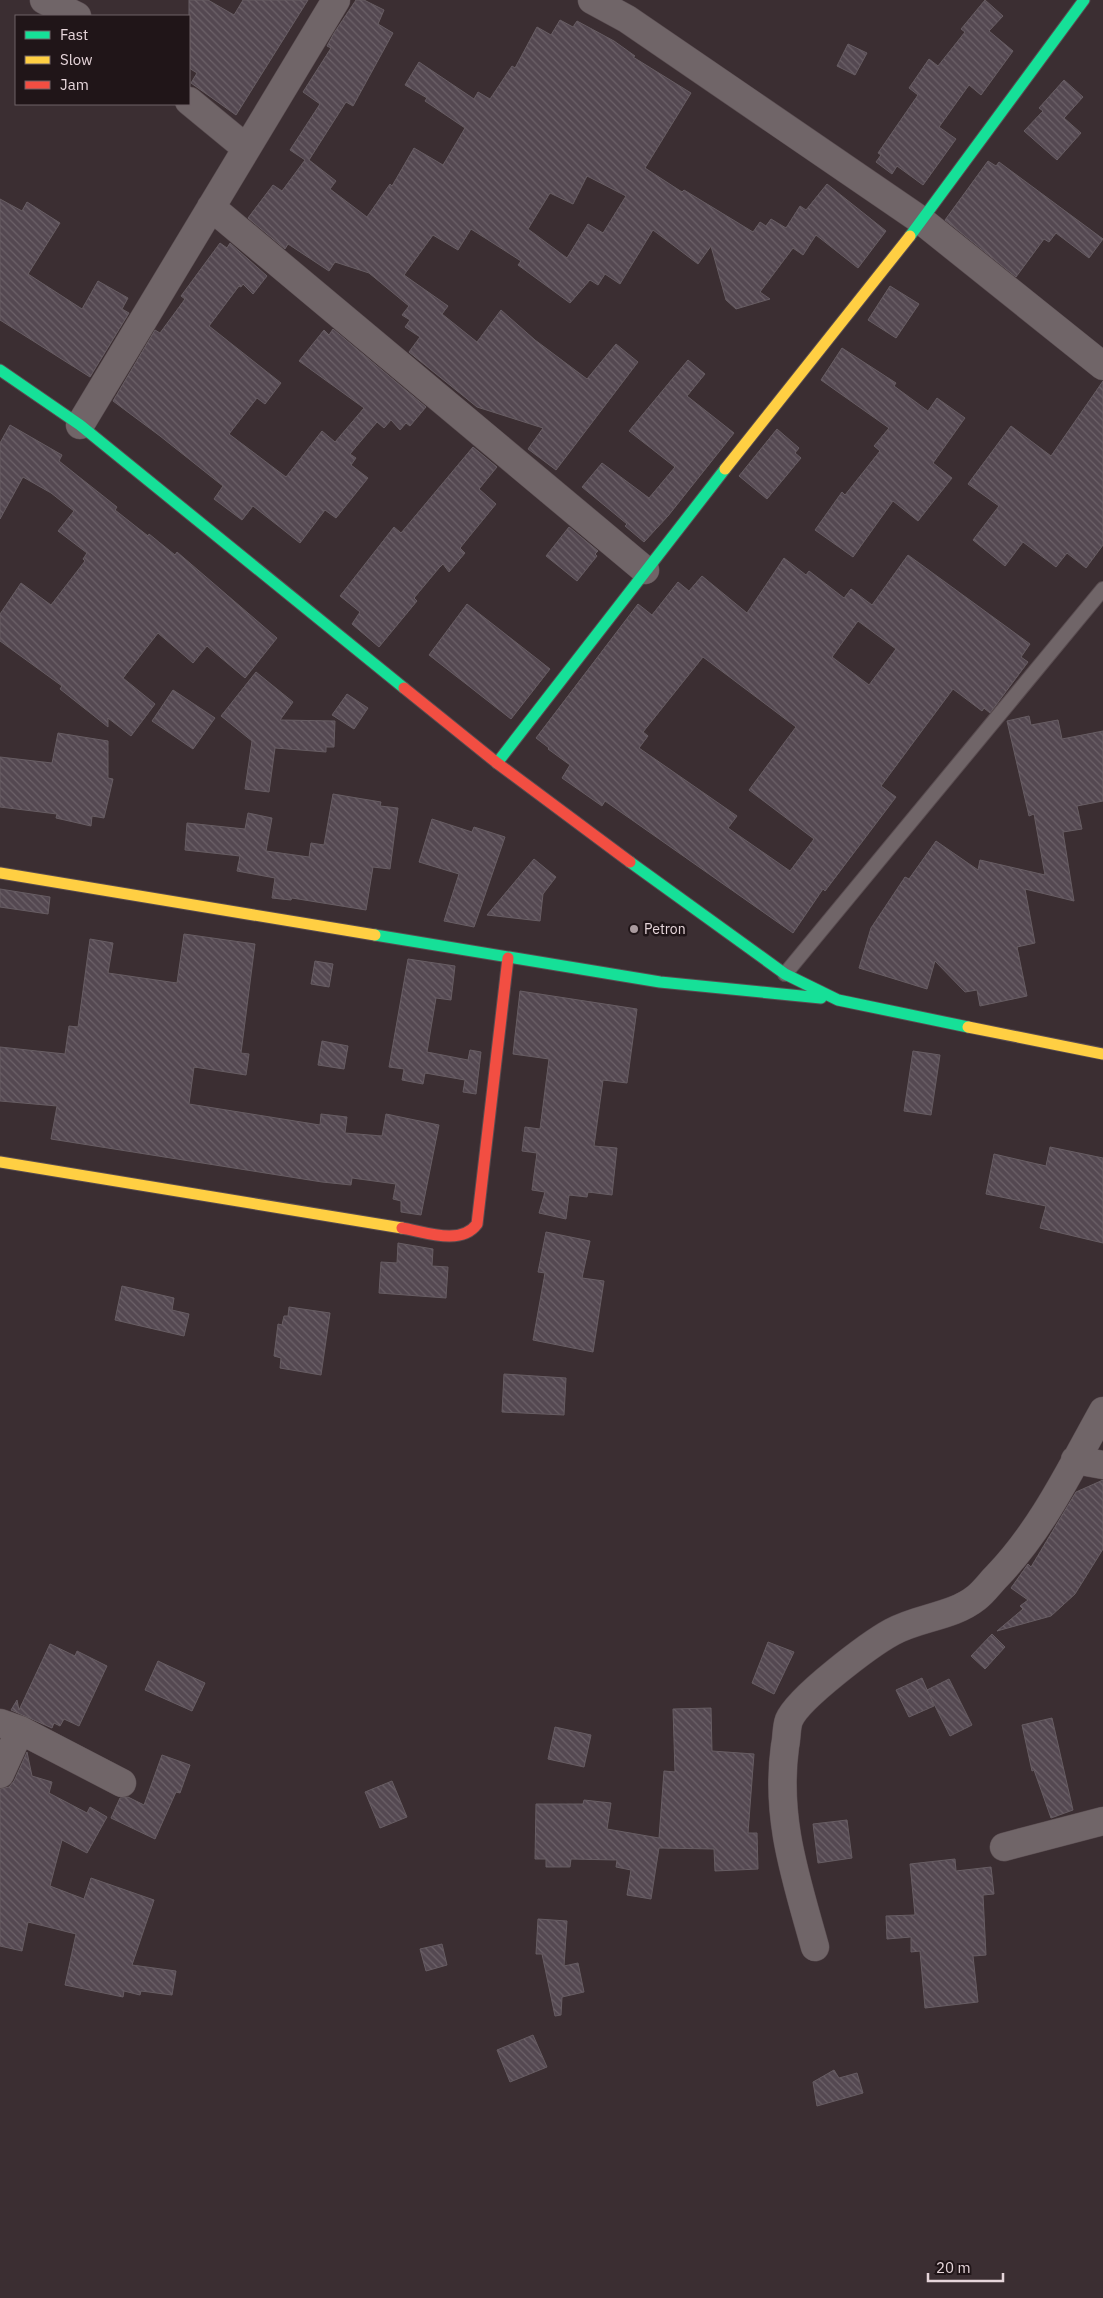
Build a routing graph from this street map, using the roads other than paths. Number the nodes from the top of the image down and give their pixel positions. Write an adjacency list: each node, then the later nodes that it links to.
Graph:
1 (44, 0): 5 (street)
2 (336, 0): 7 (street)
3 (592, 0): 9 (street)
4 (1084, 0): 9 (street)
5 (75, 15)
6 (190, 102): 7 (street)
7 (246, 148): 8 (street)
8 (211, 207): 12 (street); 13 (street)
9 (922, 221): 10 (street); 13 (street)
10 (1103, 366)
11 (0, 370): 12 (street)
12 (80, 425): 15 (street)
13 (645, 570): 15 (street)
14 (1103, 588): 18 (lane)
15 (497, 763): 18 (street)
16 (0, 873): 17 (street)
17 (508, 958): 19 (street); 21 (street)
18 (785, 974): 19 (street)
19 (838, 1000): 20 (street)
20 (1103, 1054)
21 (0, 1162)
22 (1103, 1411): 23 (street)
23 (1076, 1460): 24 (street); 30 (street)
24 (1103, 1465)
25 (10, 1727): 26 (street); 27 (street)
26 (0, 1774)
27 (122, 1783)
28 (1103, 1821): 29 (street)
29 (1004, 1847)
30 (815, 1947)

